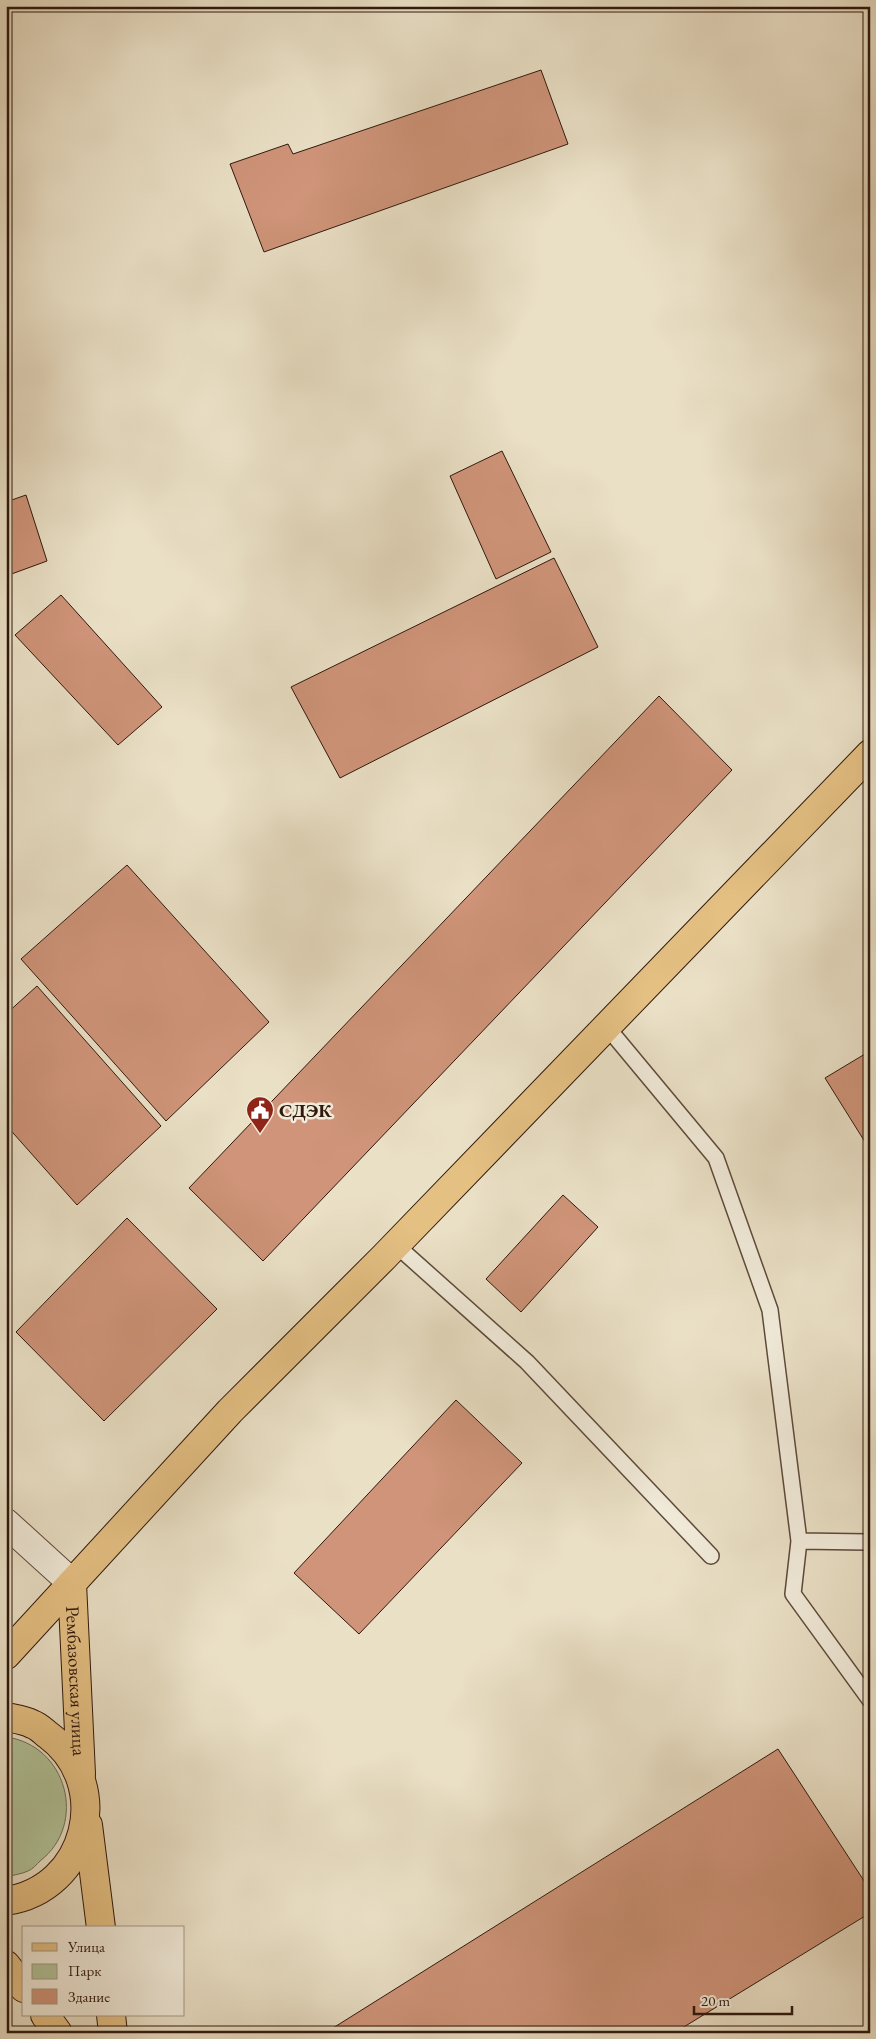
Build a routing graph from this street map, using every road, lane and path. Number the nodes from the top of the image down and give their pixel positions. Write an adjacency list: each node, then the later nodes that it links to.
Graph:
1 (870, 754): 2 (main road)
2 (607, 1027): 3 (main road); 6 (lane)
3 (396, 1245): 7 (lane); 8 (main road)
4 (6, 1523): 8 (street)
5 (870, 1540): 6 (lane)
6 (799, 1541): 10 (lane)
7 (711, 1556)
8 (72, 1583): 9 (main road); 12 (main road, Рембазовская улица)
9 (6, 1655)
10 (870, 1700)
11 (6, 1717): 12 (main road)
12 (81, 1777): 13 (main road, Рембазовская улица)
13 (87, 1814): 14 (main road); 15 (main road)
14 (6, 1901)
15 (100, 1926)
16 (6, 1966): 17 (main road)
17 (22, 1986)
18 (46, 2016): 20 (main road)
19 (111, 2016): 21 (main road)
20 (58, 2033)
21 (113, 2033)

